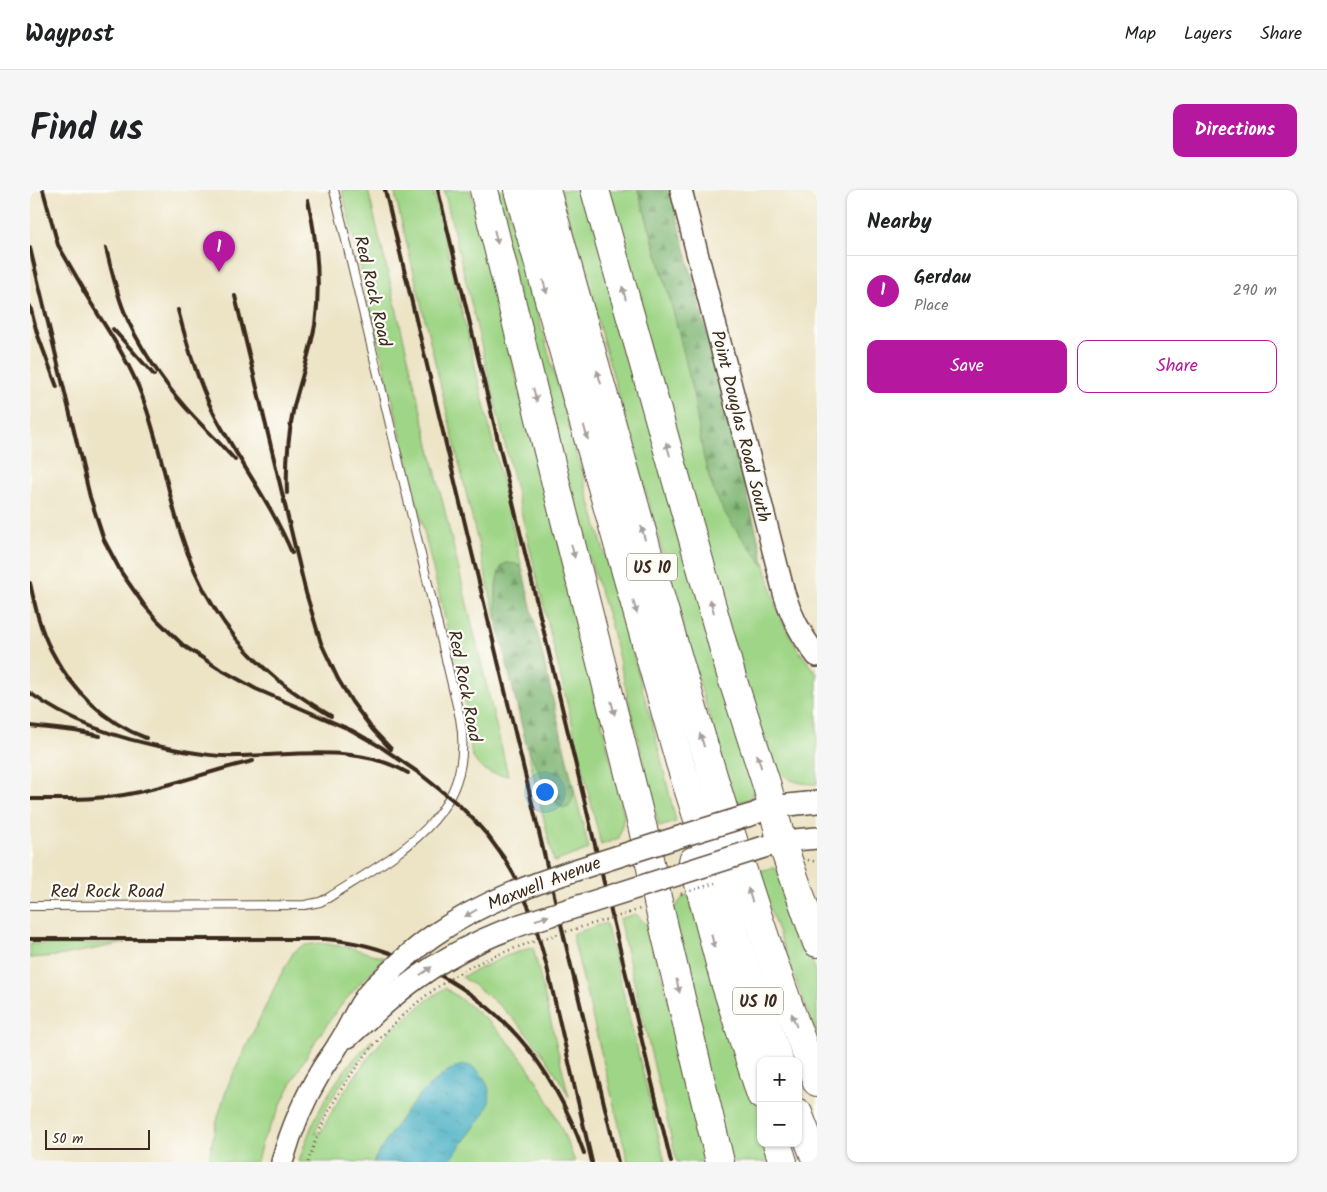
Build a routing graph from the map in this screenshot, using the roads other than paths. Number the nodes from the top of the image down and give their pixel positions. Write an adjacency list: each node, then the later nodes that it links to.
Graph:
1 (334, 190): 17 (lane, Red Rock Road)
2 (484, 190): 13 (highway, one-way to 13)
3 (518, 190): 7 (highway, US 10, one-way to 7)
4 (546, 190): 21 (highway, US 10, one-way to 4)
5 (595, 190): 10 (highway, one-way to 5)
6 (681, 190): 8 (main road, Point Douglas Road South)
7 (644, 638): 20 (highway, US 10); 22 (highway, one-way to 22)
8 (817, 656)
9 (817, 802): 10 (main road, Maxwell Avenue)
10 (763, 811): 12 (highway); 13 (main road, Maxwell Avenue, bridge)
11 (817, 838): 12 (main road, Maxwell Avenue)
12 (773, 845): 16 (main road, Maxwell Avenue, bridge); 18 (highway)
13 (647, 847): 16 (highway); 19 (main road, Maxwell Avenue, one-way to 19, bridge)
14 (817, 883): 15 (highway)
15 (817, 893)
16 (657, 894): 19 (main road, Maxwell Avenue, one-way to 16, bridge); 26 (highway, one-way to 26)
17 (30, 906)
18 (817, 943)
19 (388, 1001): 25 (main road, Maxwell Avenue)
20 (778, 1057)
21 (817, 1082)
22 (757, 1083)
23 (802, 1123): 28 (highway)
24 (778, 1147): 27 (highway)
25 (282, 1162)
26 (720, 1162)
27 (783, 1162)
28 (817, 1162)

